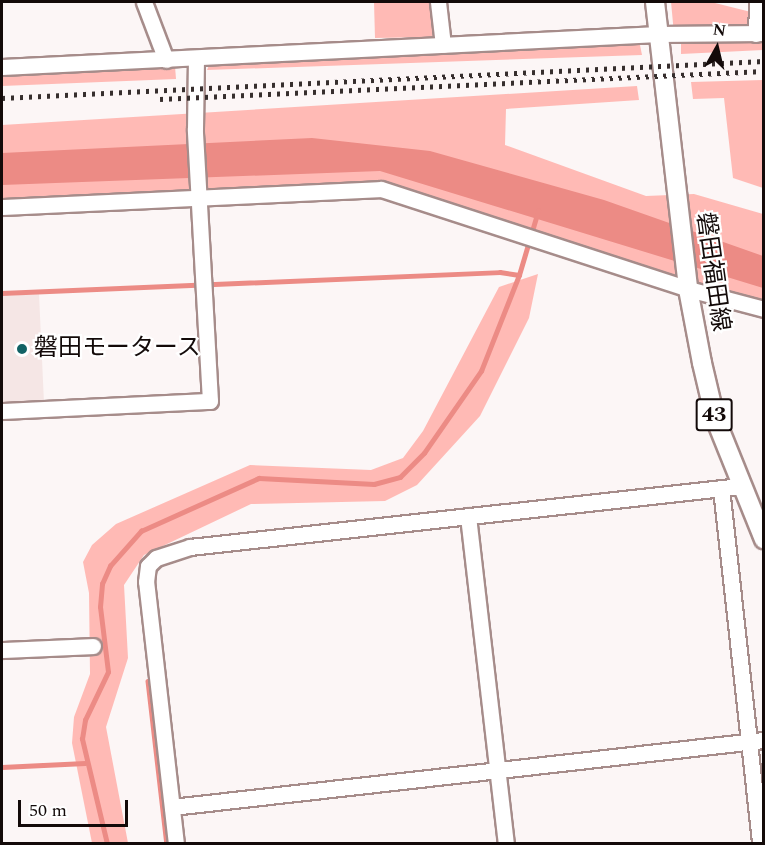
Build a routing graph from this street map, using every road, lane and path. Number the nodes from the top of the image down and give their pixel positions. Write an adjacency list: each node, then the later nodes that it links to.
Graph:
1 (144, 2): 9 (street)
2 (438, 2): 7 (street)
3 (655, 2): 5 (main road, 磐田福田線 / 43)
4 (757, 2): 6 (street)
5 (658, 34): 6 (street); 7 (street); 13 (main road, 磐田福田線 / 43)
6 (760, 34)
7 (443, 45): 8 (street)
8 (196, 59): 9 (street); 11 (street)
9 (166, 60): 10 (street)
10 (2, 67)
11 (198, 195): 12 (street); 13 (street); 15 (street)
12 (2, 207)
13 (688, 286): 14 (street); 16 (main road, 磐田福田線 / 43)
14 (764, 309)
15 (2, 411)
16 (741, 486): 17 (street); 19 (main road, 磐田福田線 / 43)
17 (721, 488): 18 (street); 22 (street)
18 (468, 516): 23 (street); 24 (street)
19 (764, 539)
20 (93, 646): 21 (street)
21 (2, 650)
22 (756, 740): 23 (street); 27 (street)
23 (497, 770): 24 (street); 26 (street)
24 (172, 807): 25 (street)
25 (176, 843)
26 (506, 843)
27 (760, 843)

